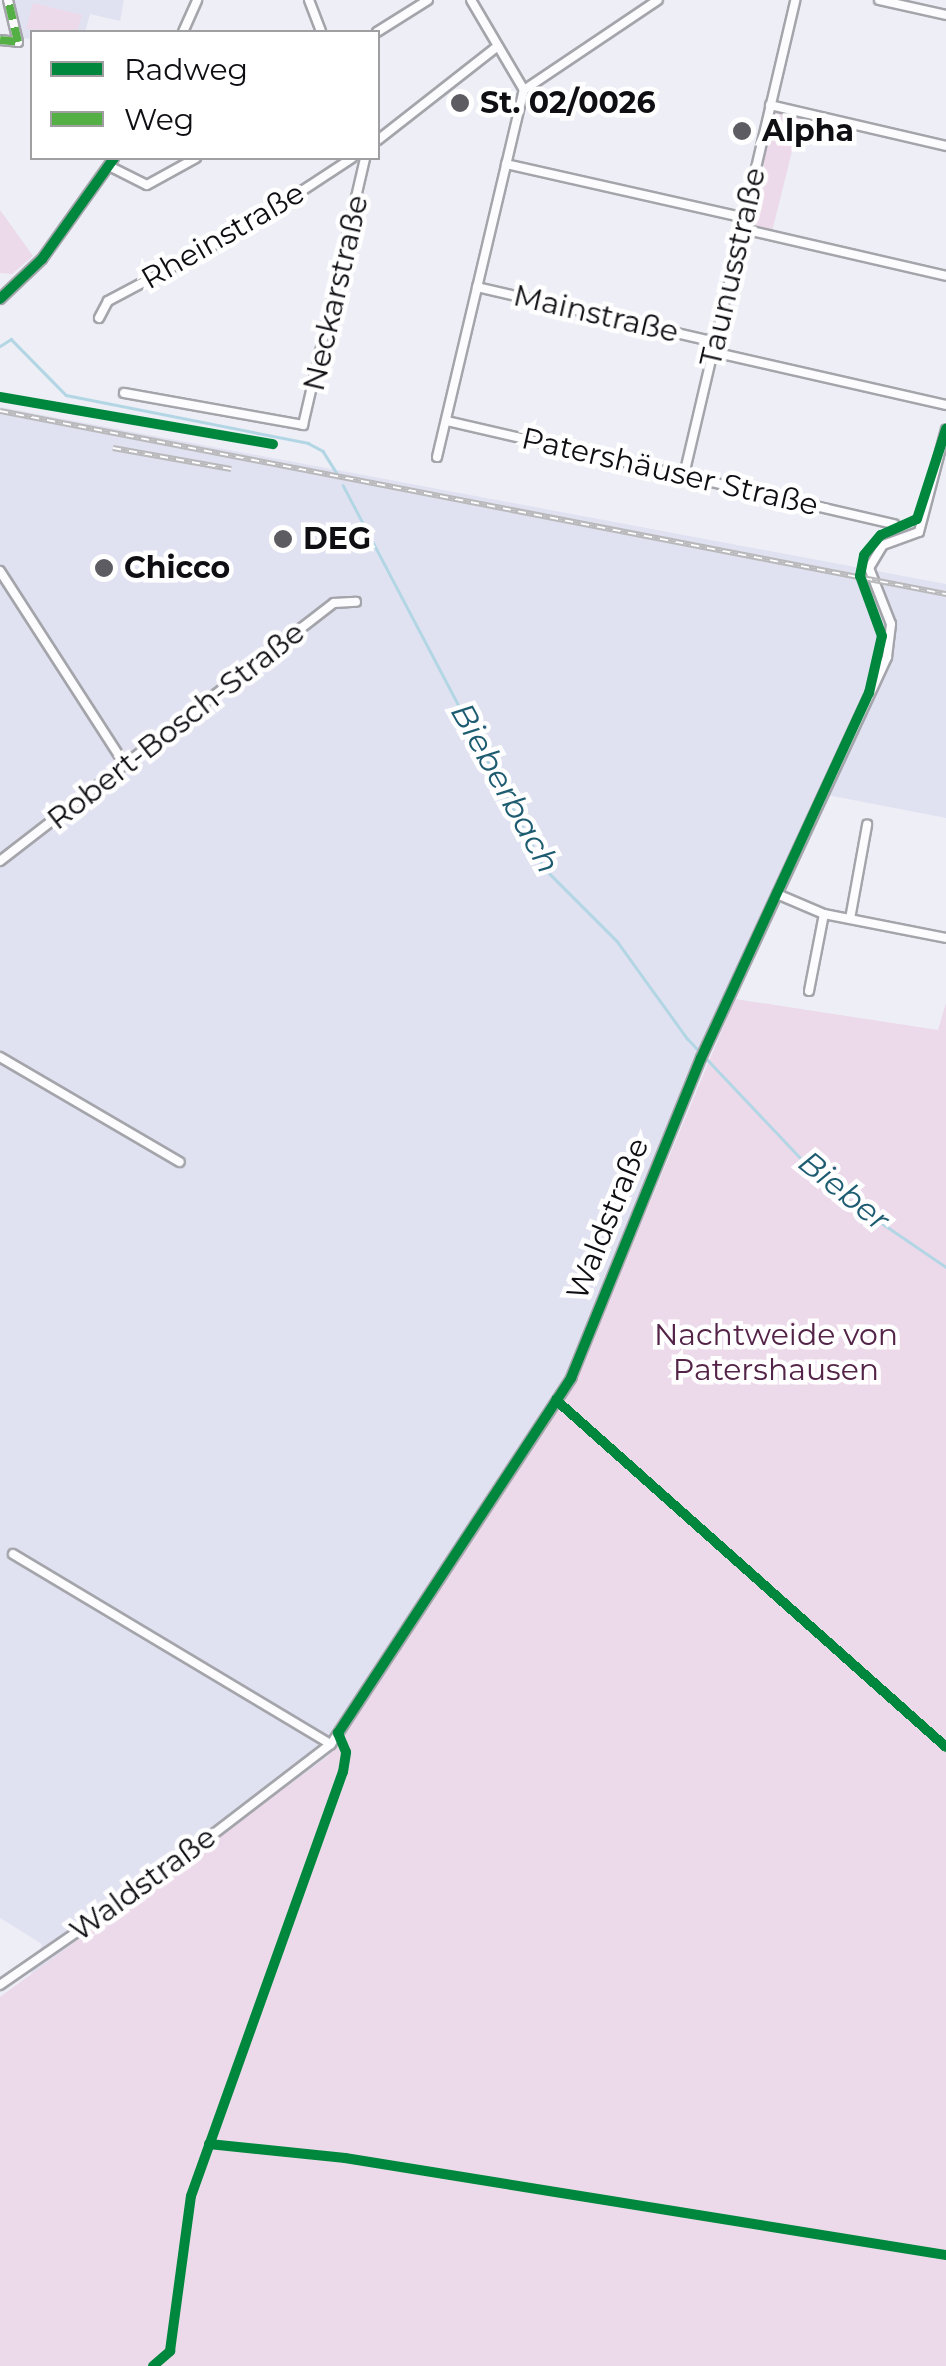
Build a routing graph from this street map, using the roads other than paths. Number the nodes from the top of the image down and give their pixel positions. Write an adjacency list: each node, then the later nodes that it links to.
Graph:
1 (8, 0): 13 (street)
2 (197, 0): 10 (street)
3 (308, 0): 11 (street)
4 (428, 0): 12 (street)
5 (471, 0): 14 (street)
6 (658, 0): 15 (street)
7 (796, 0): 16 (street, Taunusstraße)
8 (880, 0): 9 (street)
9 (946, 15)
10 (184, 30)
11 (320, 30)
12 (380, 30)
13 (0, 40)
14 (498, 46): 15 (street); 17 (street)
15 (524, 90): 23 (street)
16 (770, 105): 18 (street); 24 (street, Taunusstraße)
17 (380, 138)
18 (946, 146)
19 (192, 160): 22 (street)
20 (349, 160): 29 (street, Rheinstraße)
21 (365, 160): 32 (street, Neckarstraße)
22 (111, 162): 28 (street)
23 (506, 164): 24 (street); 27 (street)
24 (745, 218): 25 (street, Taunusstraße)
25 (742, 229): 26 (street); 30 (street, Taunusstraße)
26 (946, 276)
27 (477, 286): 30 (street, Mainstraße); 34 (street)
28 (0, 299)
29 (99, 318)
30 (716, 342): 31 (street, Taunusstraße)
31 (713, 352): 33 (street, Mainstraße); 37 (street, Taunusstraße)
32 (124, 393)
33 (946, 405)
34 (447, 421): 36 (street); 37 (street, Patershäuser Straße)
35 (946, 430): 44 (street, Waldstraße)
36 (437, 457)
37 (684, 475): 38 (street, Patershäuser Straße)
38 (894, 524)
39 (0, 571): 41 (street)
40 (356, 602): 41 (street, Robert-Bosch-Straße)
41 (125, 765): 43 (street, Robert-Bosch-Straße)
42 (867, 825): 46 (street)
43 (0, 861)
44 (777, 894): 45 (street); 52 (street, Waldstraße)
45 (824, 914): 46 (street); 48 (street)
46 (850, 919): 47 (street)
47 (946, 938)
48 (809, 991)
49 (0, 1056): 50 (street)
50 (180, 1162)
51 (13, 1554): 52 (street)
52 (331, 1744): 53 (street, Waldstraße)
53 (0, 1986)

